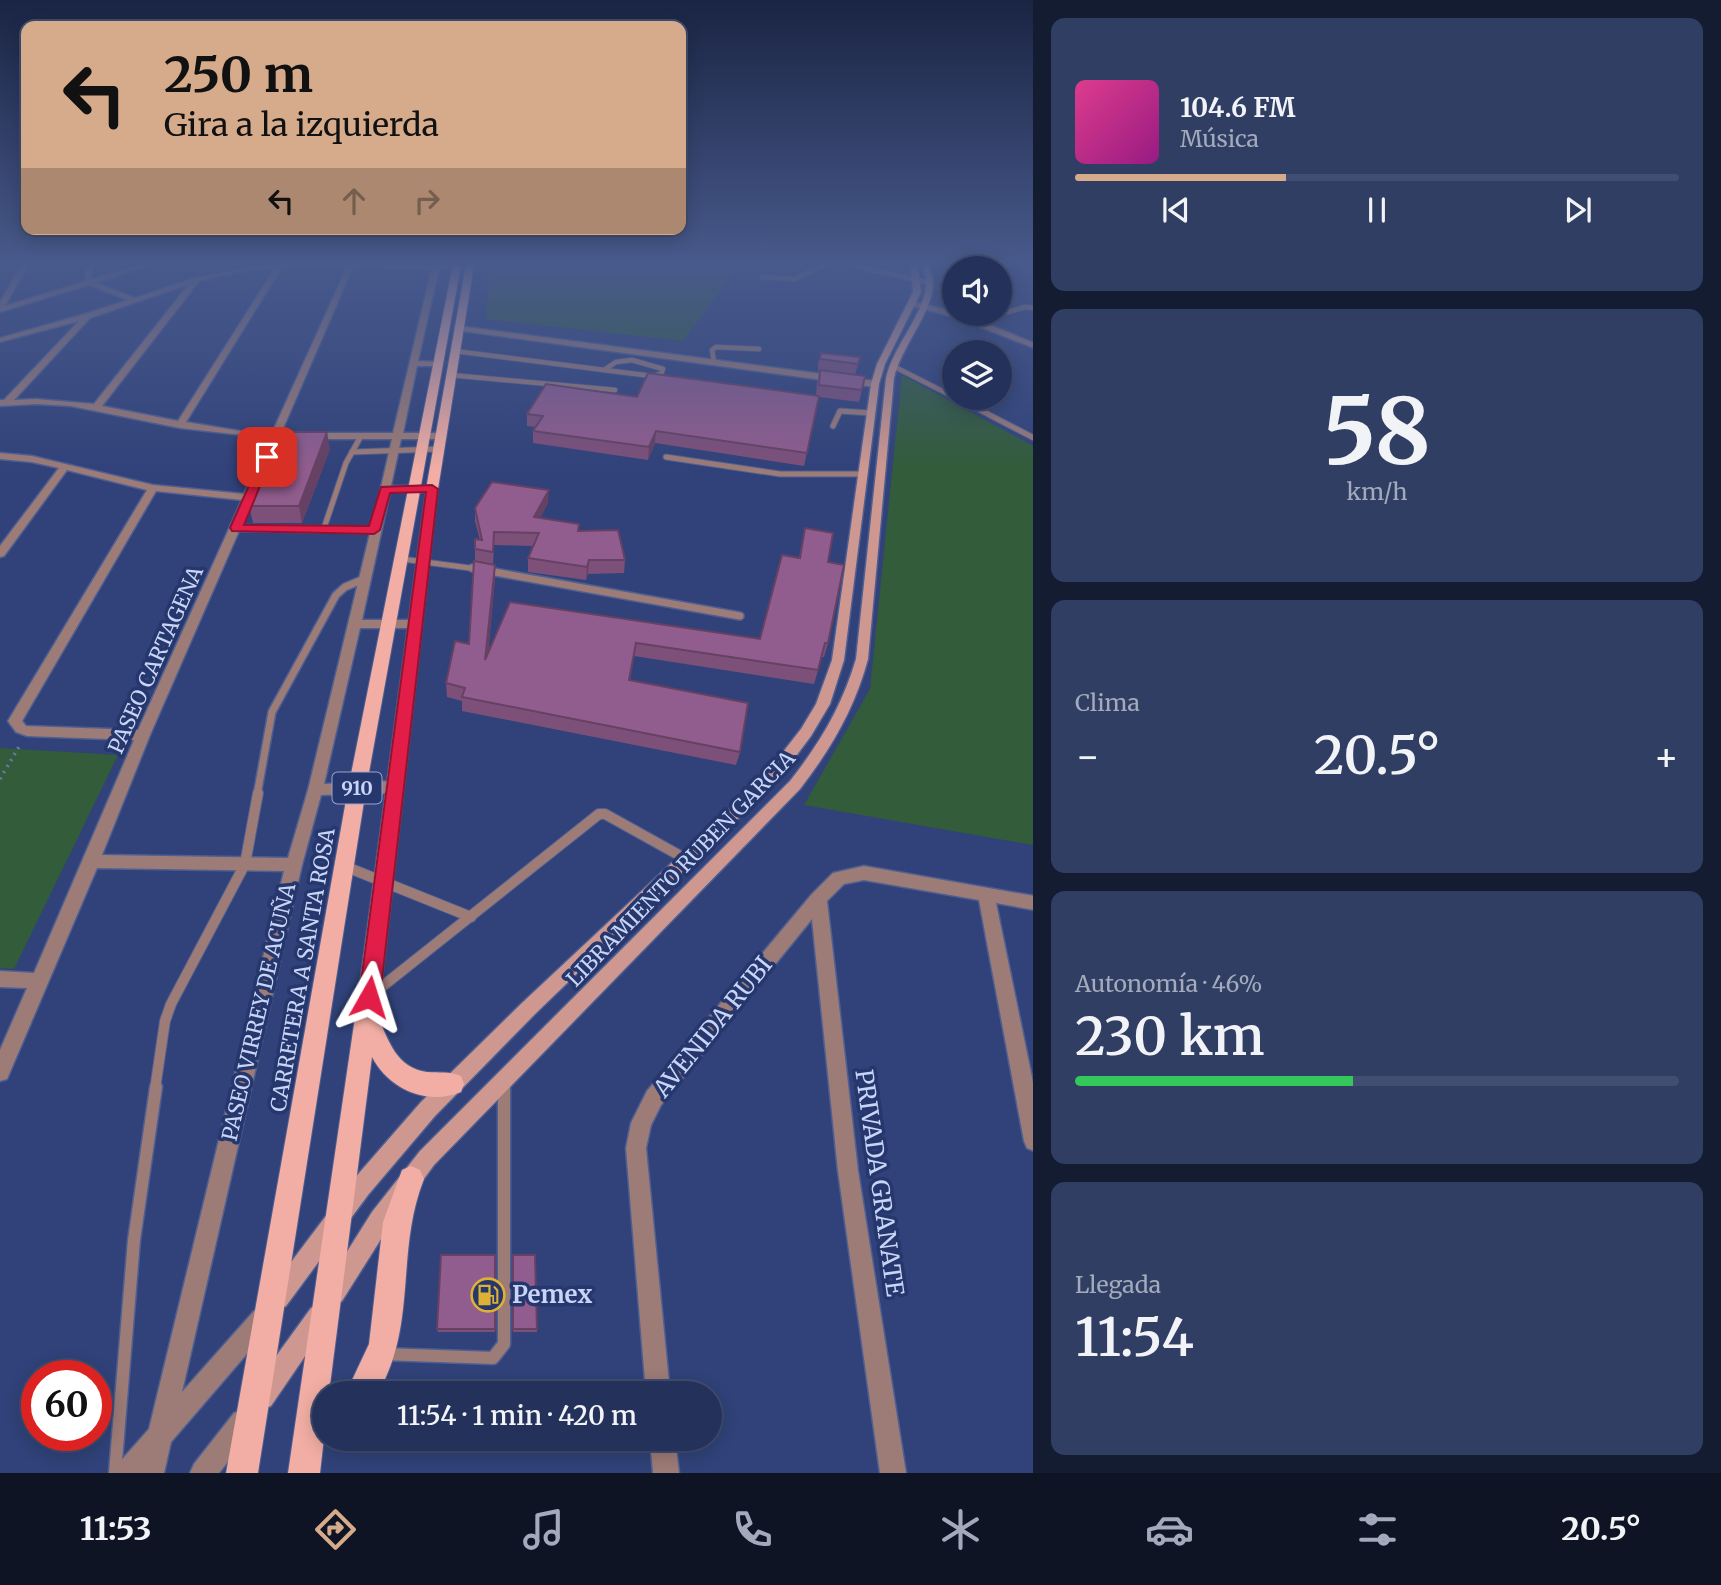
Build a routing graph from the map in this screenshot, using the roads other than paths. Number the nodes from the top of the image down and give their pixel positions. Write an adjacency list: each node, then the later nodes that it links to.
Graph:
1 (23, 334): 13 (street)
2 (71, 334): 25 (street)
3 (154, 334): 26 (street)
4 (237, 334): 29 (street)
5 (323, 334): 31 (street, PASEO CARTAGENA)
6 (420, 334): 18 (street, PASEO VIRREY DE ACUÑA)
7 (447, 334): 20 (main road, CARRETERA A SANTA ROSA / 910)
8 (457, 334): 16 (main road, CARRETERA A SANTA ROSA / 910)
9 (501, 334): 17 (street)
10 (900, 334): 22 (street, LIBRAMIENTO RUBEN GARCIA)
11 (906, 334): 19 (street, LIBRAMIENTO RUBEN GARCIA)
12 (1003, 334): 14 (street)
13 (0, 340)
14 (1033, 346)
15 (759, 349): 17 (lane)
16 (454, 351): 20 (main road, CARRETERA A SANTA ROSA / 910); 21 (lane)
17 (714, 362): 22 (street)
18 (414, 363): 20 (street); 35 (street, PASEO VIRREY DE ACUÑA)
19 (893, 366): 24 (lane); 75 (street, LIBRAMIENTO RUBEN GARCIA)
20 (444, 369): 23 (lane); 36 (main road, CARRETERA A SANTA ROSA / 910)
21 (604, 370): 21 (lane)
22 (875, 384): 28 (street, LIBRAMIENTO RUBEN GARCIA)
23 (614, 390)
24 (942, 391)
25 (3, 403): 26 (street)
26 (98, 405): 29 (street)
27 (979, 410): 34 (lane)
28 (871, 413): 30 (lane); 41 (street, LIBRAMIENTO RUBEN GARCIA)
29 (180, 425): 31 (street)
30 (833, 426)
31 (282, 436): 45 (street, PASEO CARTAGENA)
32 (300, 436): 33 (street)
33 (361, 436): 35 (street); 37 (lane)
34 (1033, 438)
35 (396, 443): 36 (street); 36 (lane); 37 (lane); 43 (street, PASEO VIRREY DE ACUÑA)
36 (432, 443): 44 (main road, CARRETERA A SANTA ROSA / 910)
37 (352, 452): 47 (lane)
38 (0, 456): 40 (street)
39 (666, 457): 41 (lane)
40 (65, 467): 42 (street); 49 (street)
41 (863, 474): 61 (street, LIBRAMIENTO RUBEN GARCIA)
42 (153, 488): 45 (street); 57 (street)
43 (385, 489): 44 (street); 48 (street, PASEO VIRREY DE ACUÑA)
44 (424, 489): 50 (main road, CARRETERA A SANTA ROSA / 910); 51 (main road, CARRETERA A SANTA ROSA / 910)
45 (249, 498): 46 (street, PASEO CARTAGENA)
46 (236, 528): 47 (street); 57 (street, PASEO CARTAGENA)
47 (324, 528): 48 (street)
48 (374, 530): 52 (street, PASEO VIRREY DE ACUÑA)
49 (0, 554)
50 (402, 559): 51 (lane); 55 (main road, CARRETERA A SANTA ROSA / 910)
51 (423, 561): 53 (lane); 56 (main road, CARRETERA A SANTA ROSA / 910)
52 (364, 579): 54 (street, PASEO VIRREY DE ACUÑA); 63 (lane)
53 (740, 616)
54 (355, 624): 55 (street); 60 (street, PASEO VIRREY DE ACUÑA)
55 (389, 624): 56 (street); 59 (main road, CARRETERA A SANTA ROSA / 910)
56 (415, 624): 58 (main road, CARRETERA A SANTA ROSA / 910)
57 (143, 735): 62 (street, PASEO CARTAGENA)
58 (395, 787): 59 (street); 66 (main road, CARRETERA A SANTA ROSA / 910)
59 (357, 789): 60 (street); 65 (main road, CARRETERA A SANTA ROSA / 910)
60 (315, 790): 64 (street, PASEO VIRREY DE ACUÑA)
61 (686, 859): 70 (lane); 76 (street, LIBRAMIENTO RUBEN GARCIA)
62 (92, 861): 63 (street); 72 (street, PASEO CARTAGENA)
63 (245, 864): 64 (street); 89 (lane)
64 (294, 865): 86 (street, PASEO VIRREY DE ACUÑA)
65 (344, 866): 66 (lane); 81 (main road, CARRETERA A SANTA ROSA / 910)
66 (382, 880): 70 (lane); 73 (main road, CARRETERA A SANTA ROSA / 910)
67 (986, 894): 68 (street, AVENIDA RUBI); 69 (street, AVENIDA RUBI); 77 (street)
68 (818, 899): 84 (street, AVENIDA RUBI); 95 (street, PRIVADA GRANATE)
69 (1033, 903)
70 (471, 917): 73 (lane)
71 (0, 979): 72 (street)
72 (39, 981): 74 (street, PASEO CARTAGENA)
73 (368, 1007): 76 (main road); 79 (main road, CARRETERA A SANTA ROSA / 910)
74 (0, 1072)
75 (504, 1081): 78 (street, LIBRAMIENTO RUBEN GARCIA); 82 (lane)
76 (452, 1084): 79 (street, LIBRAMIENTO RUBEN GARCIA)
77 (1033, 1141)
78 (411, 1179): 80 (street, LIBRAMIENTO RUBEN GARCIA); 82 (main road)
79 (337, 1217): 80 (main road, CARRETERA A SANTA ROSA); 81 (street, LIBRAMIENTO RUBEN GARCIA)
80 (327, 1304): 85 (street, LIBRAMIENTO RUBEN GARCIA); 88 (main road, CARRETERA A SANTA ROSA)
81 (268, 1312): 85 (main road, CARRETERA A SANTA ROSA); 86 (street)
82 (380, 1354): 83 (main road)
83 (368, 1381)
84 (657, 1381)
85 (253, 1410): 92 (street); 93 (main road, CARRETERA A SANTA ROSA)
86 (158, 1438): 90 (street); 91 (street, PASEO VIRREY DE ACUÑA)
87 (664, 1451): 94 (street)
88 (311, 1455)
89 (115, 1473)
90 (127, 1473)
91 (151, 1473)
92 (203, 1473)
93 (242, 1473)
94 (666, 1473)
95 (893, 1473)

